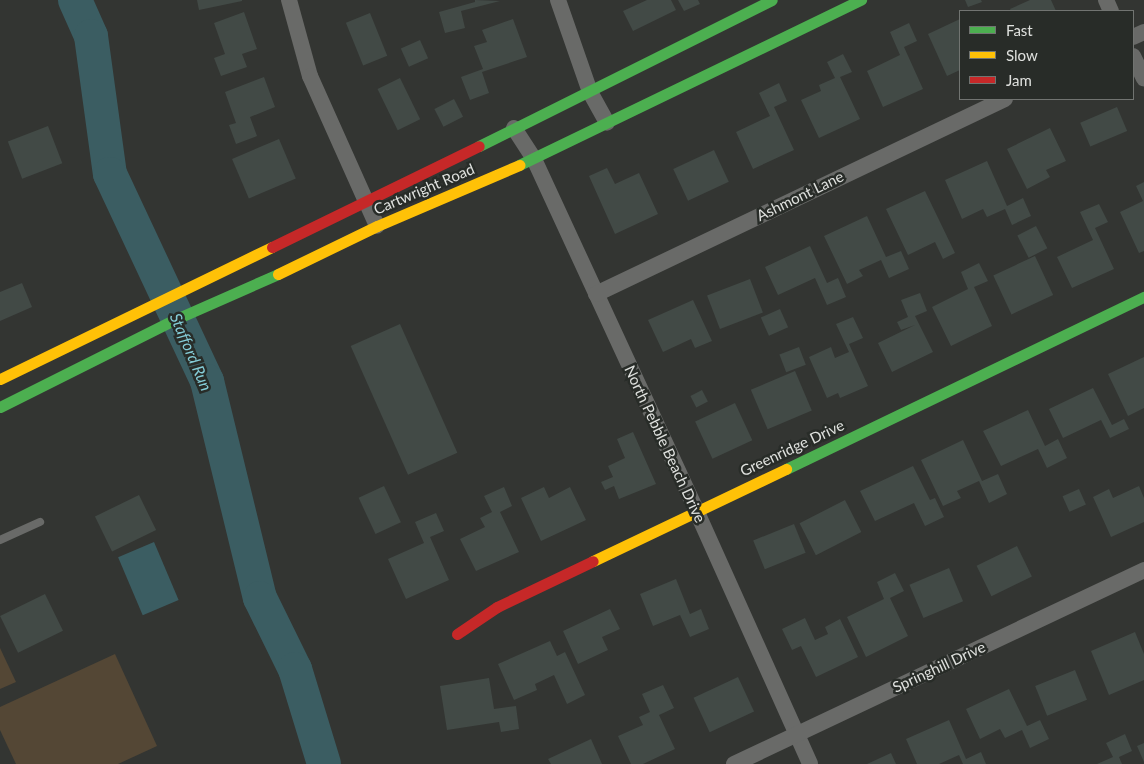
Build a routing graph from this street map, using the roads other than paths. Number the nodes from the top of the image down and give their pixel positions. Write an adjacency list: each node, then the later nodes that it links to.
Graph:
1 (289, 0): 13 (street)
2 (558, 0): 8 (street)
3 (772, 0): 8 (main road, Cartwright Road)
4 (861, 0): 5 (main road, Cartwright Road)
5 (833, 6): 10 (main road, Cartwright Road)
6 (1134, 58): 7 (street)
7 (1144, 79)
8 (590, 92): 10 (street); 11 (main road, Cartwright Road)
9 (1003, 100): 15 (street, Ashmont Lane)
10 (607, 124): 12 (main road, Cartwright Road)
11 (514, 128): 12 (street, North Pebble Beach Drive); 13 (main road, Cartwright Road)
12 (534, 159): 14 (main road, Cartwright Road); 15 (street, North Pebble Beach Drive)
13 (365, 200): 14 (street); 17 (main road, Cartwright Road)
14 (376, 226): 18 (main road, Cartwright Road)
15 (596, 294): 19 (street, North Pebble Beach Drive)
16 (1144, 297): 19 (main road, Greenridge Drive)
17 (0, 379)
18 (0, 407)
19 (696, 510): 23 (main road, Greenridge Drive); 24 (street, North Pebble Beach Drive)
20 (40, 522): 21 (lane)
21 (0, 540)
22 (1144, 570): 24 (street, Springhill Drive)
23 (458, 634)
24 (796, 735): 25 (street, Springhill Drive); 26 (street, North Pebble Beach Drive)
25 (734, 764)
26 (810, 764)

